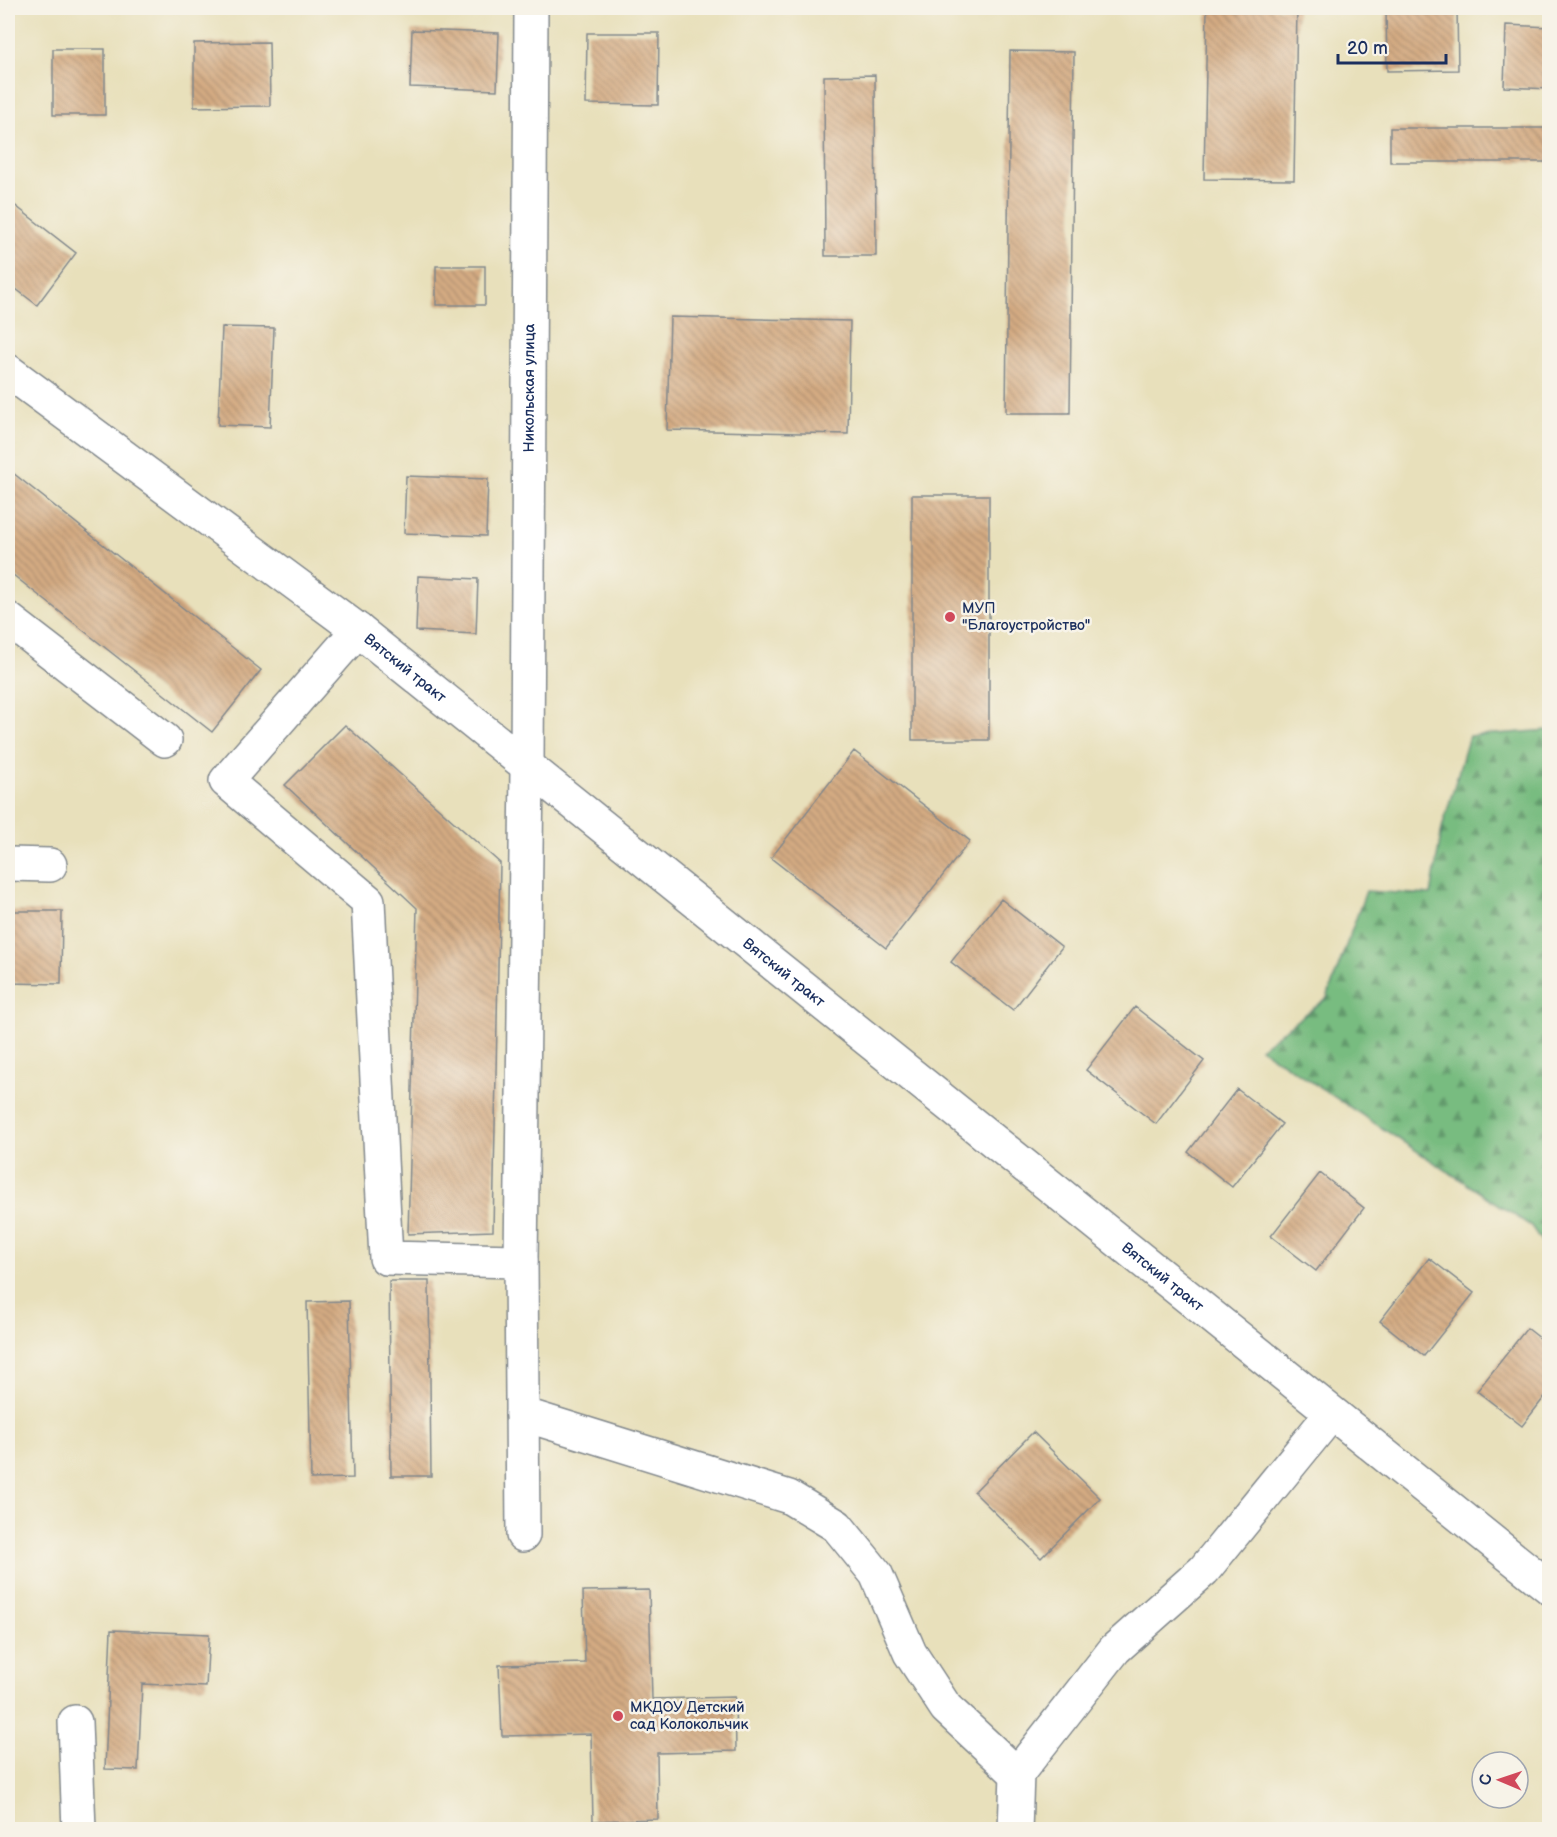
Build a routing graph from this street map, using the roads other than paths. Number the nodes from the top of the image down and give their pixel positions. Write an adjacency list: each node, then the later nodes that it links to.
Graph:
1 (531, 8): 6 (main road, Никольская улица)
2 (8, 371): 4 (main road, Вятский тракт)
3 (8, 619): 5 (main road)
4 (358, 630): 6 (main road, Вятский тракт); 9 (main road)
5 (165, 740)
6 (527, 769): 9 (main road, Никольская улица); 11 (main road, Вятский тракт)
7 (8, 864): 8 (main road)
8 (50, 865)
9 (521, 1261): 10 (main road, Никольская улица)
10 (522, 1414): 12 (main road, Никольская улица); 15 (main road)
11 (1331, 1414): 13 (main road, Вятский тракт); 15 (main road)
12 (523, 1535)
13 (1550, 1588)
14 (75, 1722): 16 (main road)
15 (1017, 1774): 17 (main road)
16 (79, 1830)
17 (1015, 1830)

